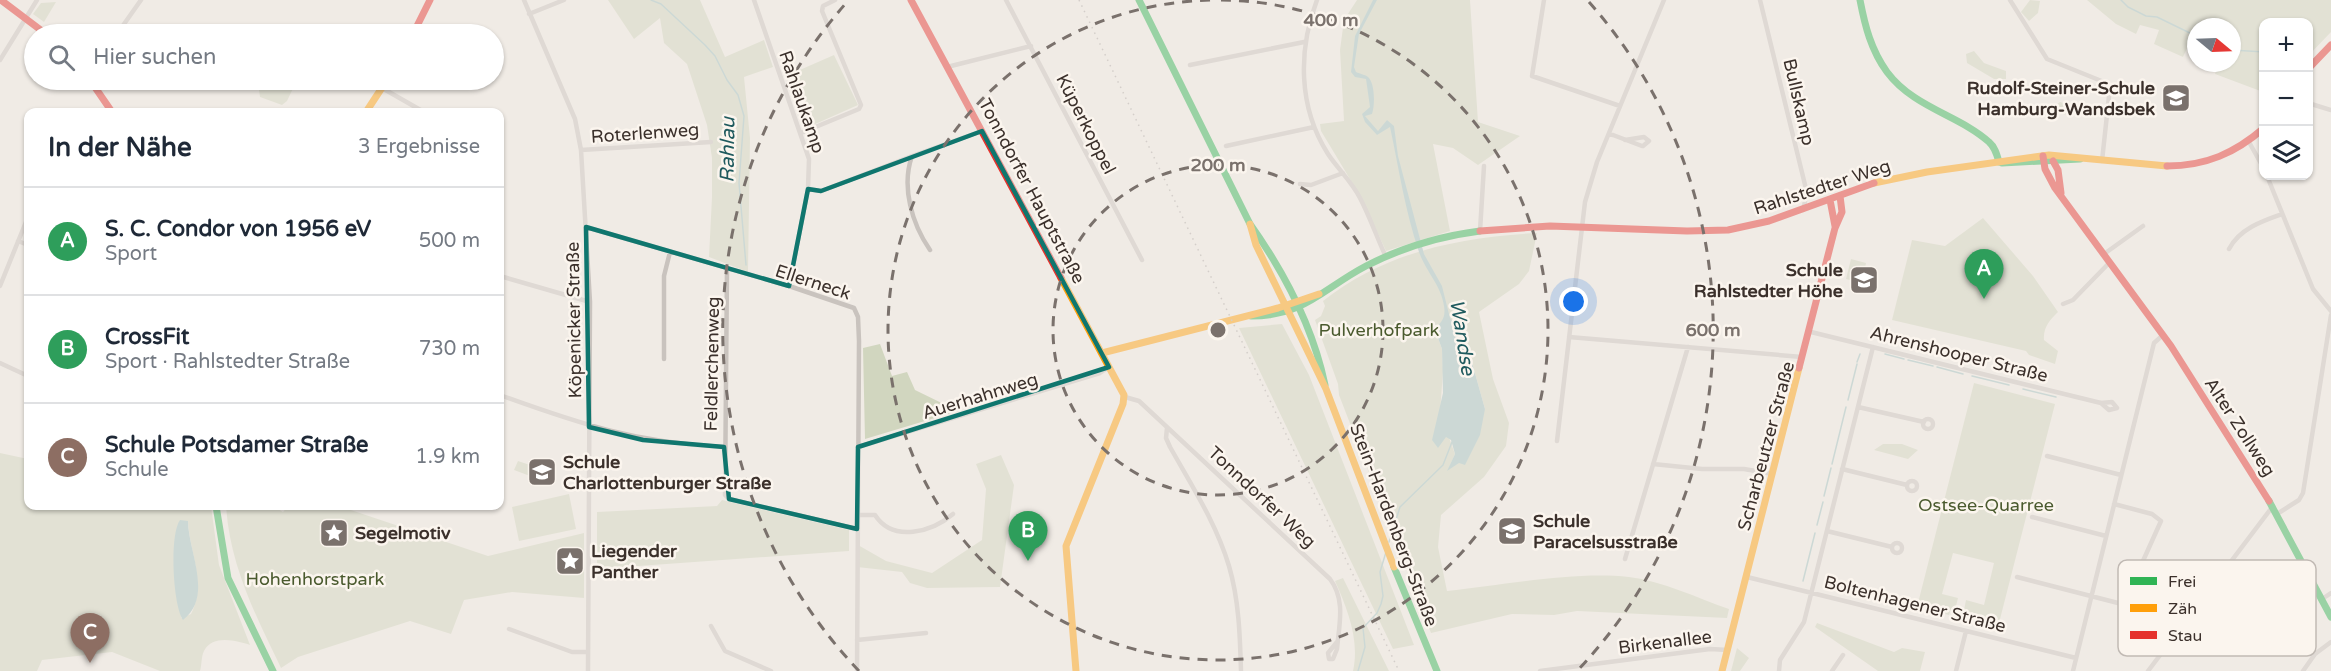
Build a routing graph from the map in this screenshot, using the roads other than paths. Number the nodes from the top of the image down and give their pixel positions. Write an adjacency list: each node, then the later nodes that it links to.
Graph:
1 (1, 0): 19 (main road)
2 (37, 0): 19 (street)
3 (141, 0): 21 (street)
4 (430, 0): 22 (main road)
5 (524, 0): 18 (street, Köpenicker Straße)
6 (564, 0): 18 (street)
7 (754, 0): 43 (street, Rahlaukamp)
8 (835, 0): 43 (street)
9 (911, 0): 29 (main road, Tonndorfer Hauptstraße)
10 (1006, 0): 25 (street, Küperkoppel)
11 (1139, 0): 70 (main road, Stein-Hardenberg-Straße)
12 (1317, 0): 23 (street)
13 (1544, 0): 30 (street)
14 (1664, 0): 36 (street)
15 (1760, 0): 68 (street, Bullskamp)
16 (1860, 0): 57 (main road)
17 (2010, 0): 56 (street)
18 (529, 14): 50 (street, Köpenicker Straße)
19 (25, 18): 20 (main road); 26 (street)
20 (33, 24)
21 (124, 24)
22 (418, 24)
23 (1304, 42): 28 (street); 41 (street)
24 (2331, 45): 27 (main road)
25 (1031, 46): 29 (street); 84 (street, Küperkoppel)
26 (0, 60)
27 (2313, 64)
28 (1190, 65)
29 (947, 67): 42 (main road, Tonndorfer Hauptstraße)
30 (1532, 76): 31 (street); 36 (street)
31 (1526, 81)
32 (97, 90): 37 (main road)
33 (380, 90): 38 (main road)
34 (387, 90): 39 (street)
35 (2313, 105): 40 (street)
36 (1620, 106): 45 (street)
37 (109, 108)
38 (369, 108)
39 (417, 108)
40 (2331, 110)
41 (1314, 127): 49 (street); 61 (street)
42 (982, 131): 51 (street); 100 (main road, Tonndorfer Hauptstraße)
43 (801, 133): 64 (street, Rahlaukamp)
44 (2259, 133): 48 (main road, Rahlstedter Weg)
45 (1609, 134): 46 (street); 74 (street)
46 (1625, 140)
47 (711, 142): 50 (street, Roterlenweg)
48 (2249, 142): 54 (street); 56 (main road, Rahlstedter Weg)
49 (1226, 146)
50 (581, 150): 73 (street, Köpenicker Straße)
51 (912, 156): 64 (street); 80 (street)
52 (2044, 158): 53 (main road, Rahlstedter Weg); 57 (main road, Rahlstedter Weg); 58 (main road, Rahlstedter Weg); 65 (main road, Alter Zollweg)
53 (2081, 159): 55 (main road, Rahlstedter Weg); 56 (main road, Rahlstedter Weg)
54 (2259, 160)
55 (2069, 161): 58 (main road, Rahlstedter Weg); 60 (main road)
56 (2102, 161)
57 (1999, 162): 66 (main road, Rahlstedter Weg)
58 (2054, 162): 60 (main road, Alter Zollweg)
59 (1484, 166): 76 (street)
60 (2058, 170): 65 (main road, Alter Zollweg)
61 (1343, 173): 63 (street); 83 (street)
62 (2268, 180): 69 (street)
63 (1300, 184)
64 (808, 189): 89 (street, Rahlaukamp)
65 (2061, 194): 82 (main road, Alter Zollweg)
66 (1840, 196): 67 (main road, Rahlstedter Weg); 75 (main road, Scharbeutzer Straße)
67 (1830, 200): 68 (main road, Rahlstedter Weg); 75 (main road, Scharbeutzer Straße)
68 (1803, 210): 74 (main road, Rahlstedter Weg)
69 (2282, 214): 79 (street); 94 (street)
70 (1250, 224): 92 (main road, Stein-Hardenberg-Straße); 93 (main road, Stein-Hardenberg-Straße)
71 (2143, 226): 82 (street)
72 (24, 227): 77 (street)
73 (586, 227): 81 (street, Ellerneck); 90 (street, Köpenicker Straße)
74 (1582, 228): 76 (main road, Rahlstedter Weg); 97 (street)
75 (1835, 228): 95 (main road, Scharbeutzer Straße)
76 (1480, 231): 83 (main road, Rahlstedter Weg)
77 (18, 241): 78 (street); 88 (street)
78 (24, 243)
79 (2229, 249)
80 (930, 250)
81 (670, 252): 86 (street, Ellerneck); 102 (street)
82 (2104, 255): 85 (main road, Alter Zollweg)
83 (1386, 257): 92 (main road, Rahlstedter Weg)
84 (1142, 260)
85 (2110, 262): 91 (street); 96 (main road, Alter Zollweg)
86 (727, 269): 89 (street, Ellerneck); 115 (street, Feldlerchenweg)
87 (504, 277): 90 (street)
88 (0, 286)
89 (789, 286): 116 (street, Ellerneck)
90 (590, 302): 112 (street, Köpenicker Straße)
91 (2063, 304)
92 (1296, 306): 93 (main road, Rahlstedter Weg); 106 (main road, Stein-Hardenberg-Straße)
93 (1287, 310): 100 (main road, Rahlstedter Weg); 106 (main road, Stein-Hardenberg-Straße)
94 (2331, 313): 127 (street)
95 (1811, 332): 99 (street, Ahrenshooper Straße); 101 (main road, Scharbeutzer Straße)
96 (2163, 335): 121 (street); 124 (main road, Alter Zollweg)
97 (1569, 338): 98 (street); 114 (street)
98 (1688, 347): 101 (street); 118 (street)
99 (1873, 347): 109 (street, Ahrenshooper Straße); 110 (street)
100 (1102, 353): 104 (main road, Tonndorfer Hauptstraße)
101 (1804, 358): 120 (main road, Scharbeutzer Straße)
102 (664, 359)
103 (0, 363): 105 (street)
104 (1109, 367): 108 (main road, Tonndorfer Hauptstraße); 116 (street, Auerhahnweg)
105 (24, 374)
106 (1326, 389): 169 (main road, Stein-Hardenberg-Straße)
107 (504, 396): 112 (street)
108 (1125, 397): 113 (street, Tonndorfer Weg); 167 (main road)
109 (2101, 403)
110 (1858, 406): 111 (street); 119 (street)
111 (1924, 422)
112 (590, 427): 115 (street); 155 (street, Köpenicker Straße)
113 (1167, 428): 152 (street, Tonndorfer Weg); 168 (street)
114 (1557, 441)
115 (724, 447): 130 (street, Feldlerchenweg)
116 (858, 447): 128 (street, Ellerneck)
117 (2047, 456): 121 (street)
118 (1653, 464): 120 (street); 134 (street)
119 (1842, 469): 122 (street); 131 (street)
120 (1774, 474): 138 (main road, Scharbeutzer Straße)
121 (2121, 475): 123 (street)
122 (1907, 485)
123 (2114, 504): 132 (street); 135 (street)
124 (2273, 506): 127 (main road, Alter Zollweg); 136 (street)
125 (219, 510): 163 (main road)
126 (953, 514): 128 (street)
127 (2277, 514): 137 (main road, Alter Zollweg)
128 (858, 515): 130 (street, Ellerneck)
129 (2032, 517): 132 (street)
130 (857, 529): 151 (street, Ellerneck)
131 (1827, 531): 133 (street); 141 (street)
132 (2106, 536): 143 (street)
133 (1892, 547)
134 (1625, 559)
135 (2144, 560)
136 (2232, 560)
137 (2301, 560)
138 (1747, 577): 141 (street, Boltenhagener Straße); 154 (main road, Scharbeutzer Straße)
139 (2017, 577): 143 (street)
140 (2316, 588): 144 (main road, Alter Zollweg)
141 (1812, 592): 149 (street, Boltenhagener Straße); 162 (street)
142 (2331, 593): 144 (street)
143 (2091, 597): 145 (street); 160 (street)
144 (2322, 599): 146 (main road, Alter Zollweg)
145 (2118, 602)
146 (2331, 617)
147 (711, 626): 165 (street)
148 (508, 629): 155 (street)
149 (1966, 632): 160 (street, Boltenhagener Straße); 175 (street)
150 (926, 633): 151 (street)
151 (857, 640): 166 (street, Ellerneck)
152 (1337, 642)
153 (2331, 642): 156 (street)
154 (1728, 650): 161 (street, Birkenallee); 172 (main road, Scharbeutzer Straße)
155 (588, 652): 164 (street, Köpenicker Straße)
156 (2316, 653)
157 (1843, 655): 174 (street)
158 (2159, 656): 177 (street)
159 (2314, 656): 178 (street)
160 (2076, 658): 176 (street)
161 (1605, 663): 170 (street, Birkenallee); 171 (street, Birkenallee)
162 (1779, 669): 173 (street)
163 (273, 671)
164 (588, 671)
165 (771, 671)
166 (857, 671)
167 (1076, 671)
168 (1241, 671)
169 (1437, 671)
170 (1540, 671)
171 (1606, 671)
172 (1722, 671)
173 (1773, 671)
174 (1832, 671)
175 (1956, 671)
176 (2073, 671)
177 (2148, 671)
178 (2303, 671)

